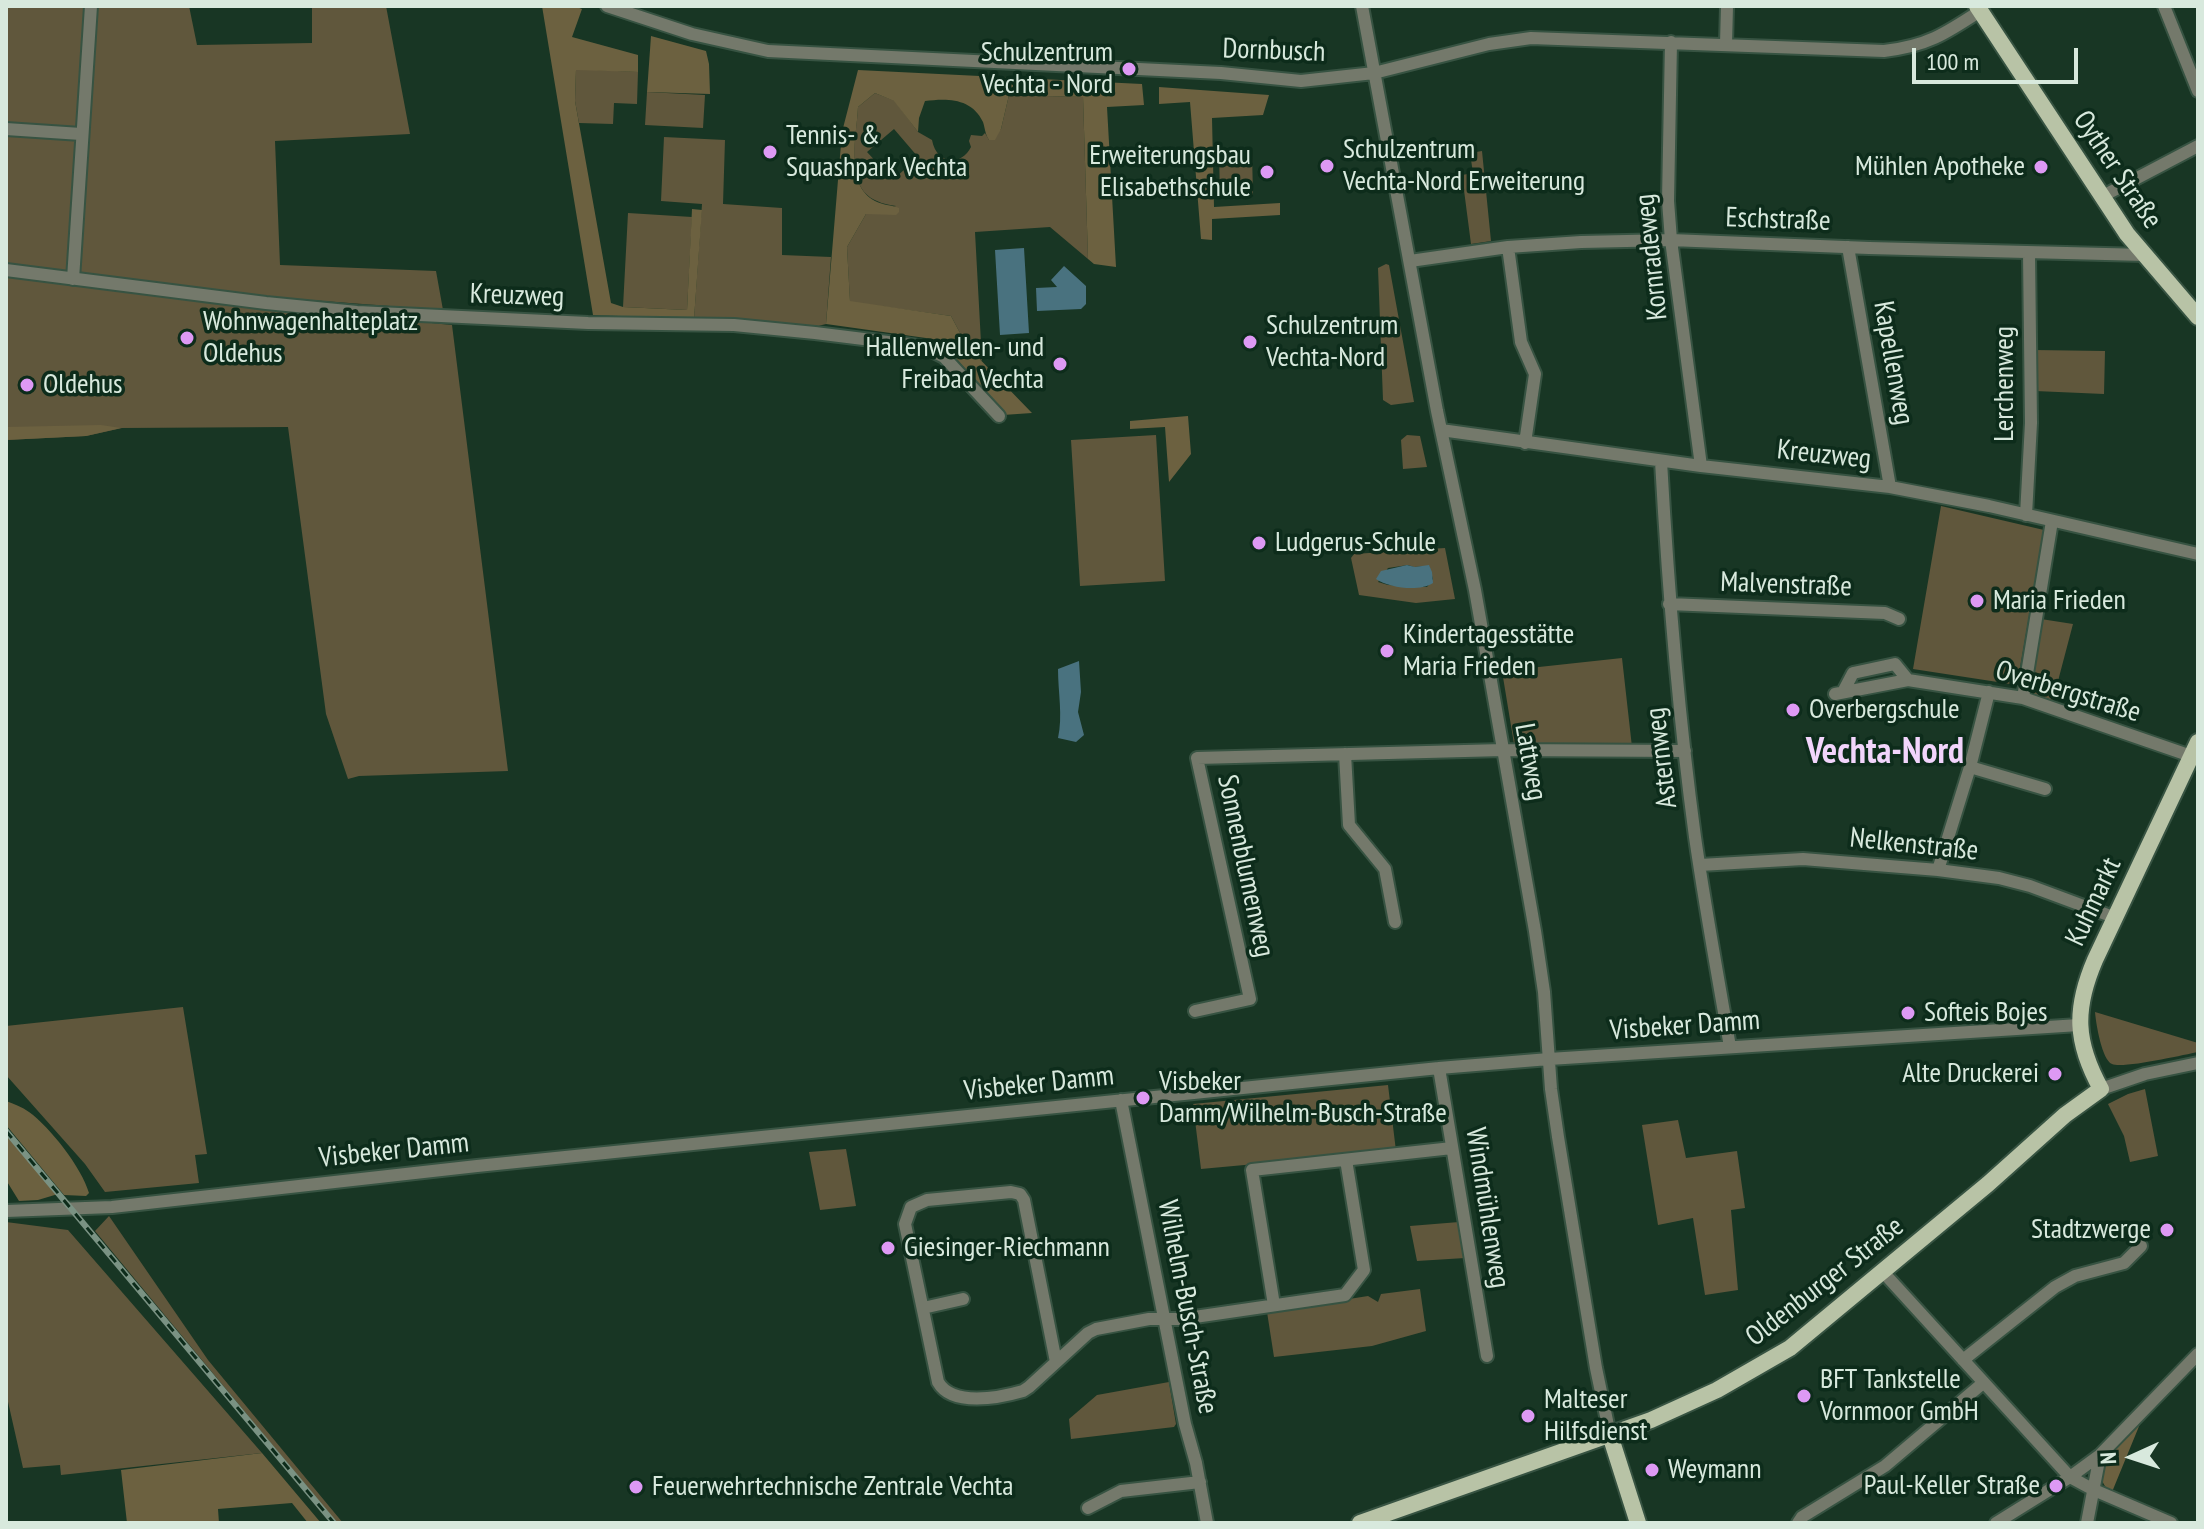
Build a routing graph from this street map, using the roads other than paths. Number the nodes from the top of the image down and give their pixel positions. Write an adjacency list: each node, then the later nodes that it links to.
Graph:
1 (91, 6): 12 (street)
2 (608, 6): 9 (street, Dornbusch)
3 (1362, 6): 9 (street, Lattweg)
4 (1727, 6): 8 (street)
5 (2164, 6): 10 (street)
6 (1978, 8): 8 (street, Dornbusch); 14 (main road, Oyther Straße)
7 (1671, 42): 8 (street, Dornbusch); 9 (street, Dornbusch); 15 (street, Kornradeweg)
8 (1726, 44)
9 (1374, 73): 20 (street, Lattweg)
10 (2198, 91)
11 (6, 129): 12 (street)
12 (81, 134): 22 (street)
13 (2198, 146): 14 (street)
14 (2101, 197): 19 (main road, Oyther Straße)
15 (1671, 240): 16 (street, Eschstraße); 17 (street, Eschstraße); 28 (street, Kornradeweg)
16 (1508, 247): 20 (street, Eschstraße); 26 (street)
17 (1848, 247): 18 (street, Eschstraße); 29 (street, Kapellenweg)
18 (2029, 253): 19 (street, Eschstraße); 30 (street, Lerchenweg)
19 (2145, 255): 23 (main road, Oyther Straße)
20 (1410, 261): 25 (street, Lattweg)
21 (6, 270): 22 (street, Kreuzweg)
22 (73, 279): 24 (street, Kreuzweg)
23 (2198, 317)
24 (999, 416)
25 (1441, 430): 26 (street, Kreuzweg); 39 (street, Lattweg)
26 (1525, 443): 27 (street, Kreuzweg)
27 (1661, 461): 28 (street, Kreuzweg); 33 (street, Asternweg)
28 (1701, 466): 29 (street, Kreuzweg)
29 (1890, 487): 30 (street, Kreuzweg)
30 (2026, 515): 31 (street, Kreuzweg)
31 (2052, 521): 32 (street, Kreuzweg); 37 (street)
32 (2198, 554)
33 (1669, 604): 34 (street, Malvenstraße); 40 (street, Asternweg)
34 (1899, 619)
35 (1989, 692): 36 (street, Overbergstraße); 37 (street, Overbergstraße); 42 (street)
36 (1839, 693)
37 (2023, 698): 38 (street, Overbergstraße)
38 (2194, 749): 46 (main road, Kuhmarkt)
39 (1503, 750): 40 (street); 41 (street); 51 (street, Lattweg)
40 (1685, 751): 44 (street, Asternweg)
41 (1345, 754): 47 (street); 48 (street, Sonnenblumenweg)
42 (1970, 767): 43 (street); 45 (street)
43 (2045, 789)
44 (1700, 865): 45 (street, Nelkenstraße); 50 (street, Asternweg)
45 (1938, 870): 46 (street, Nelkenstraße)
46 (2116, 918): 49 (main road, Kuhmarkt)
47 (1395, 922)
48 (1195, 1011)
49 (2079, 1025): 50 (street, Visbeker Damm); 54 (main road, Kuhmarkt)
50 (1730, 1047): 51 (street, Visbeker Damm)
51 (1549, 1059): 53 (street, Visbeker Damm); 70 (street, Lattweg)
52 (2198, 1063): 54 (street, Oldenburger Straße)
53 (1439, 1068): 55 (street, Visbeker Damm); 56 (street, Windmühlenweg)
54 (2101, 1089): 60 (main road, Oldenburger Straße)
55 (1121, 1100): 58 (street, Visbeker Damm); 64 (street, Wilhelm-Busch-Straße)
56 (1452, 1148): 57 (street); 66 (street, Windmühlenweg)
57 (1346, 1160): 62 (street); 62 (street)
58 (6, 1211)
59 (2141, 1246): 67 (street)
60 (1883, 1272): 67 (street); 70 (main road, Oldenburger Straße)
61 (963, 1299): 63 (street)
62 (1274, 1305): 64 (street)
63 (923, 1308): 68 (street); 68 (street)
64 (1164, 1319): 68 (street); 73 (street, Wilhelm-Busch-Straße)
65 (2198, 1354): 71 (street)
66 (1487, 1356)
67 (1963, 1360): 69 (street)
68 (1056, 1362)
69 (1983, 1383): 72 (street); 79 (street)
70 (1610, 1435): 77 (main road, Oldenburger Straße); 78 (main road)
71 (2100, 1455): 72 (street); 74 (street)
72 (2070, 1477): 74 (street); 80 (street)
73 (1200, 1482): 75 (street); 76 (street, Wilhelm-Busch-Straße)
74 (2094, 1490): 81 (street); 82 (street)
75 (1088, 1508)
76 (1207, 1523)
77 (1360, 1523)
78 (1638, 1523)
79 (1798, 1523)
80 (1996, 1523)
81 (2087, 1523)
82 (2171, 1523)

